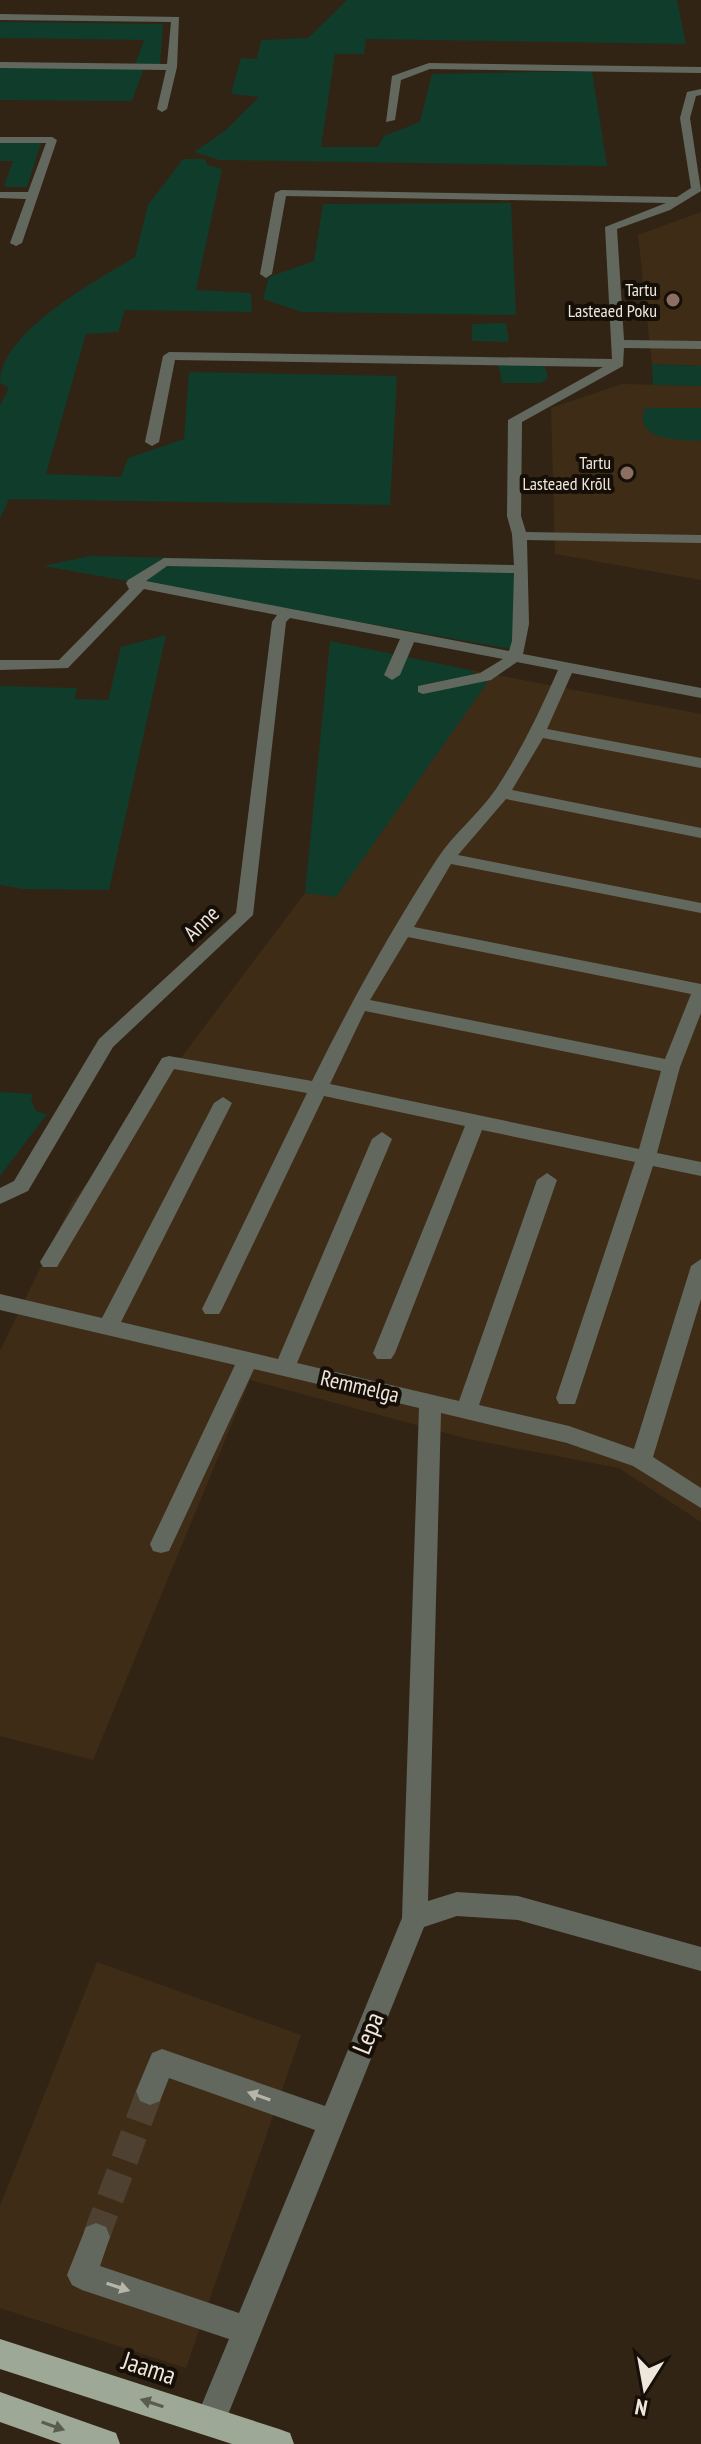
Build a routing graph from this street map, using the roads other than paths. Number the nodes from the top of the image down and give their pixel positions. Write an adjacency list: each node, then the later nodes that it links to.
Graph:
1 (0, 17): 3 (street)
2 (0, 65): 3 (street)
3 (172, 67): 6 (street)
4 (701, 70): 7 (street)
5 (701, 92): 11 (street)
6 (162, 109)
7 (390, 120)
8 (0, 140): 10 (street)
9 (0, 195): 10 (street)
10 (33, 196): 12 (street)
11 (683, 201): 13 (street); 14 (street)
12 (16, 243)
13 (266, 274)
14 (618, 344): 15 (street); 16 (street)
15 (701, 345)
16 (619, 363): 17 (street); 18 (street)
17 (152, 442)
18 (520, 536): 19 (street); 20 (street)
19 (701, 539)
20 (521, 569): 21 (street); 24 (street)
21 (133, 583): 22 (street); 25 (street)
22 (286, 613): 23 (street); 47 (street, Anne)
23 (409, 637): 24 (street); 27 (street)
24 (514, 657): 26 (street); 28 (street)
25 (0, 665)
26 (567, 667): 29 (street); 30 (street)
27 (392, 675)
28 (423, 689)
29 (701, 693)
30 (538, 732): 31 (street); 32 (street)
31 (701, 763)
32 (502, 793): 33 (street); 34 (street)
33 (701, 833)
34 (446, 858): 35 (street); 36 (street)
35 (701, 908)
36 (402, 930): 37 (street); 38 (street)
37 (701, 990): 39 (street)
38 (359, 1004): 39 (street); 40 (street)
39 (671, 1067): 44 (street)
40 (316, 1088): 42 (street); 48 (street); 51 (street)
41 (223, 1103): 52 (street)
42 (476, 1121): 44 (street); 53 (street)
43 (382, 1139): 55 (street)
44 (646, 1158): 45 (street); 56 (street)
45 (701, 1169)
46 (547, 1180): 58 (street)
47 (0, 1197)
48 (50, 1262)
49 (701, 1266): 59 (street)
50 (4, 1303): 52 (street, Remmelga)
51 (212, 1309)
52 (108, 1327): 54 (street, Remmelga)
53 (384, 1353)
54 (248, 1360): 55 (street, Remmelga); 61 (street)
55 (284, 1369): 57 (street, Remmelga)
56 (567, 1398)
57 (430, 1403): 58 (street, Remmelga); 62 (street)
58 (466, 1411): 59 (street, Remmelga)
59 (641, 1460): 60 (street, Remmelga)
60 (701, 1499)
61 (161, 1544)
62 (415, 1918): 63 (street); 65 (street, Lepa)
63 (701, 1959)
64 (150, 2091): 65 (street, one-way to 64)
65 (332, 2122): 67 (street, Lepa)
66 (96, 2237): 67 (street, one-way to 67)
67 (247, 2330): 70 (street, Lepa)
68 (0, 2354): 70 (main road, Jaama, one-way to 68)
69 (0, 2407): 71 (main road, one-way to 71)
70 (210, 2421): 72 (main road, Jaama)
71 (105, 2444)
72 (279, 2444)

